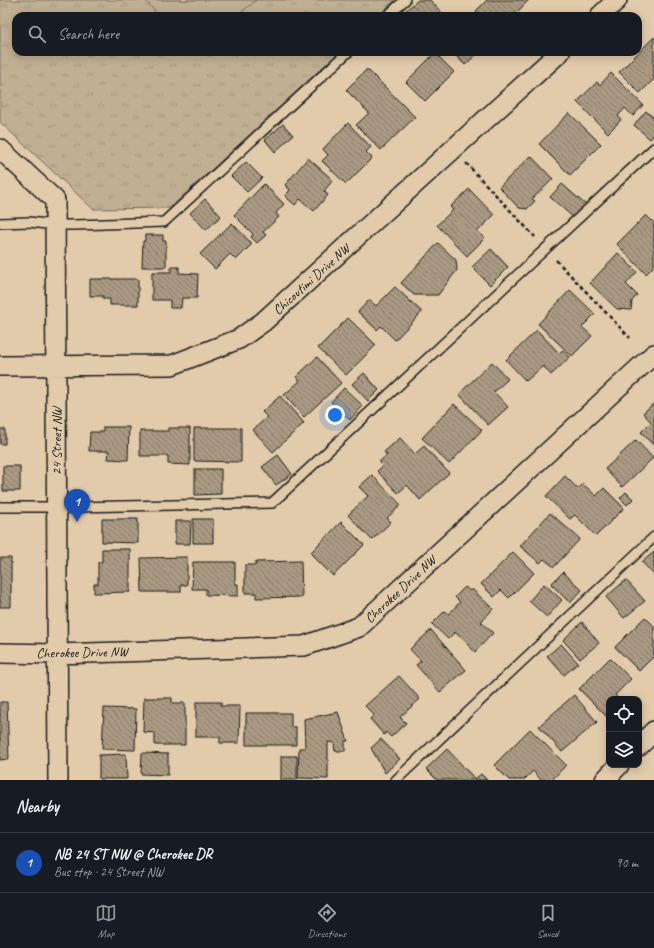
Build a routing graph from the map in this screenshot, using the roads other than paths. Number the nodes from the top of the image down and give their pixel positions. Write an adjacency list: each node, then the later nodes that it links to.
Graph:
1 (404, 0): 3 (lane)
2 (618, 0): 4 (street)
3 (391, 12)
4 (604, 12)
5 (344, 56): 10 (lane)
6 (556, 56): 12 (street, Chicoutimi Drive NW)
7 (654, 148): 15 (lane)
8 (0, 149): 10 (street, 24 Street NW)
9 (0, 223): 10 (lane)
10 (55, 224): 12 (street, 24 Street NW)
11 (654, 354): 18 (street, Cherokee Drive NW)
12 (56, 365): 13 (street, Chicoutimi Drive NW); 15 (street, 24 Street NW)
13 (0, 366)
14 (0, 507): 15 (lane)
15 (57, 507): 18 (street, 24 Street NW)
16 (654, 537): 22 (lane)
17 (0, 653): 18 (street, Cherokee Drive NW)
18 (58, 654): 21 (street, 24 Street NW)
19 (654, 731): 20 (street)
20 (642, 743)
21 (58, 780)
22 (396, 780)

